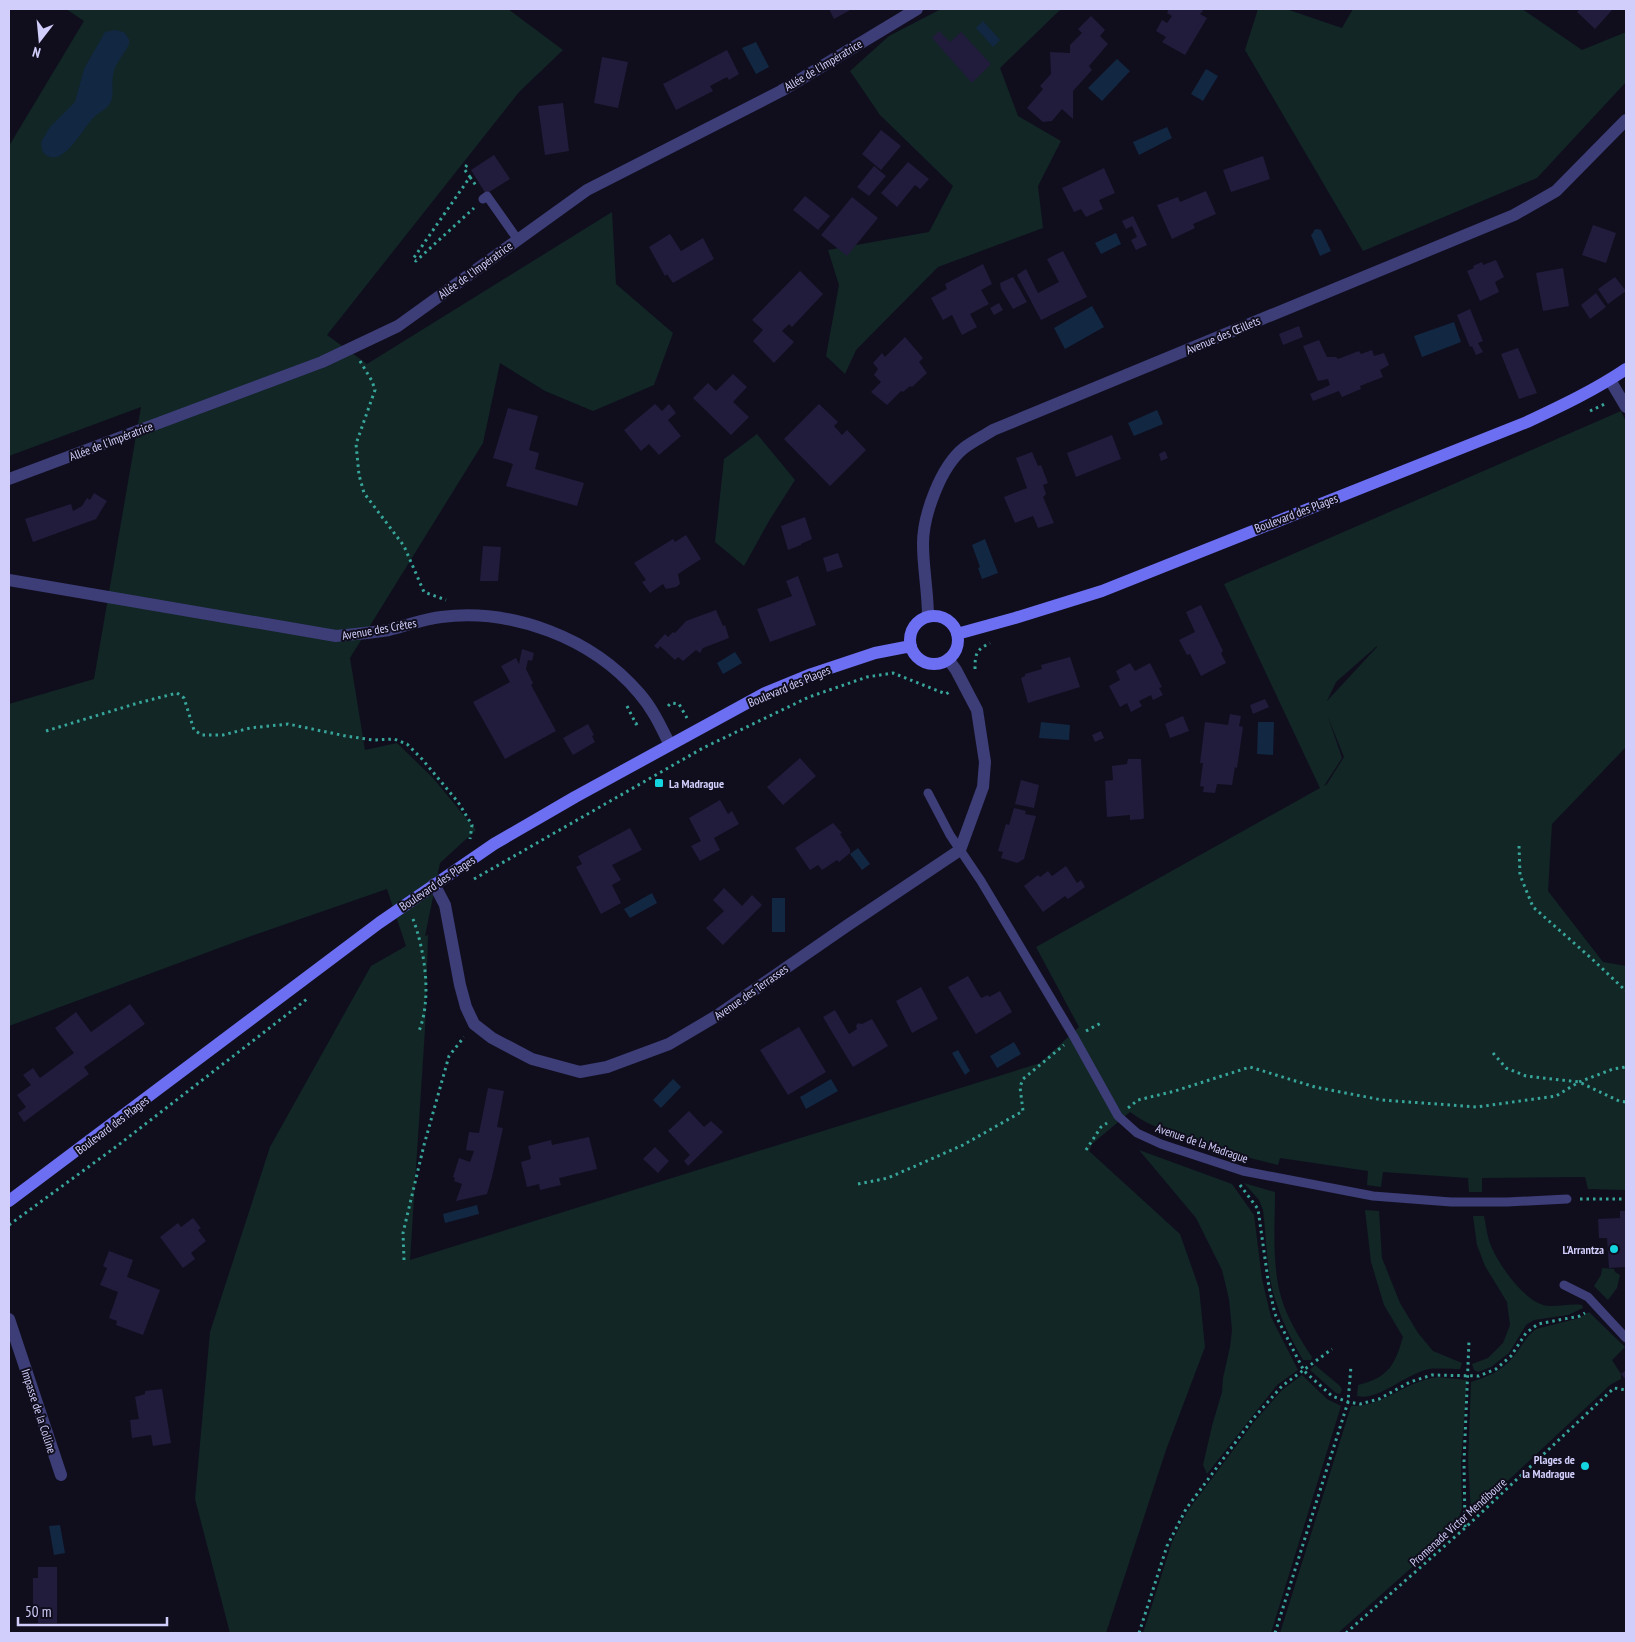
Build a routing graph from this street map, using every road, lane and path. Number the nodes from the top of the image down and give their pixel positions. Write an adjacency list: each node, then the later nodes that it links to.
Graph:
1 (917, 9): 7 (street, Allée de l'Impératrice)
2 (1626, 120): 16 (street, Avenue des Œillets)
3 (468, 165): 4 (path)
4 (470, 177): 5 (path); 6 (path)
5 (473, 181)
6 (484, 199): 7 (lane)
7 (518, 240): 8 (street, Allée de l'Impératrice)
8 (352, 348): 13 (street, Allée de l'Impératrice); 15 (path)
9 (1626, 369): 10 (main road, Boulevard des Plages)
10 (1610, 380): 11 (street); 17 (main road, Boulevard des Plages)
11 (1623, 402): 12 (path)
12 (1586, 413)
13 (9, 479)
14 (9, 580): 15 (street, Avenue des Crêtes)
15 (456, 616): 23 (street, Avenue des Crêtes)
16 (928, 617): 17 (main road); 19 (main road)
17 (958, 634): 20 (main road)
18 (992, 642): 21 (path)
19 (911, 646): 20 (main road); 23 (main road, Boulevard des Plages)
20 (948, 660): 21 (street)
21 (964, 684): 27 (street); 28 (path)
22 (46, 731): 25 (path)
23 (670, 745): 29 (main road, Boulevard des Plages)
24 (928, 793): 27 (lane, Avenue de la Madrague)
25 (470, 839)
26 (1519, 846): 33 (path)
27 (960, 850): 35 (street, Avenue des Terrasses); 37 (lane, Avenue de la Madrague)
28 (472, 880)
29 (434, 884): 35 (street); 48 (main road, Boulevard des Plages)
30 (420, 914): 31 (path)
31 (413, 919): 32 (path); 36 (path)
32 (408, 922)
33 (1626, 991)
34 (315, 994): 49 (path)
35 (474, 1024): 50 (path)
36 (419, 1031)
37 (1074, 1037): 42 (lane, Avenue de la Madrague); 45 (path)
38 (1493, 1053): 40 (path)
39 (1626, 1067): 40 (path)
40 (1579, 1082): 41 (path); 42 (path)
41 (1626, 1102)
42 (1118, 1116): 43 (path); 44 (lane, Avenue de la Madrague)
43 (1086, 1150)
44 (1243, 1171): 46 (lane, Avenue de la Madrague); 58 (path)
45 (858, 1184)
46 (1567, 1199): 47 (path)
47 (1626, 1199)
48 (9, 1202)
49 (9, 1225)
50 (404, 1260)
51 (1564, 1285): 52 (lane)
52 (1596, 1305): 54 (lane); 59 (path)
53 (9, 1320): 62 (street, Impasse de la Colline)
54 (1626, 1338)
55 (1469, 1341): 59 (path)
56 (1332, 1349): 58 (path)
57 (1351, 1366): 61 (path)
58 (1304, 1371): 61 (path); 64 (path)
59 (1468, 1375): 61 (path); 63 (path)
60 (1626, 1390): 63 (path, Promenade Victor Mendiboure)
61 (1348, 1402): 65 (path)
62 (60, 1475)
63 (1465, 1528): 66 (path, Promenade Victor Mendiboure)
64 (1138, 1633)
65 (1275, 1633)
66 (1346, 1633)

